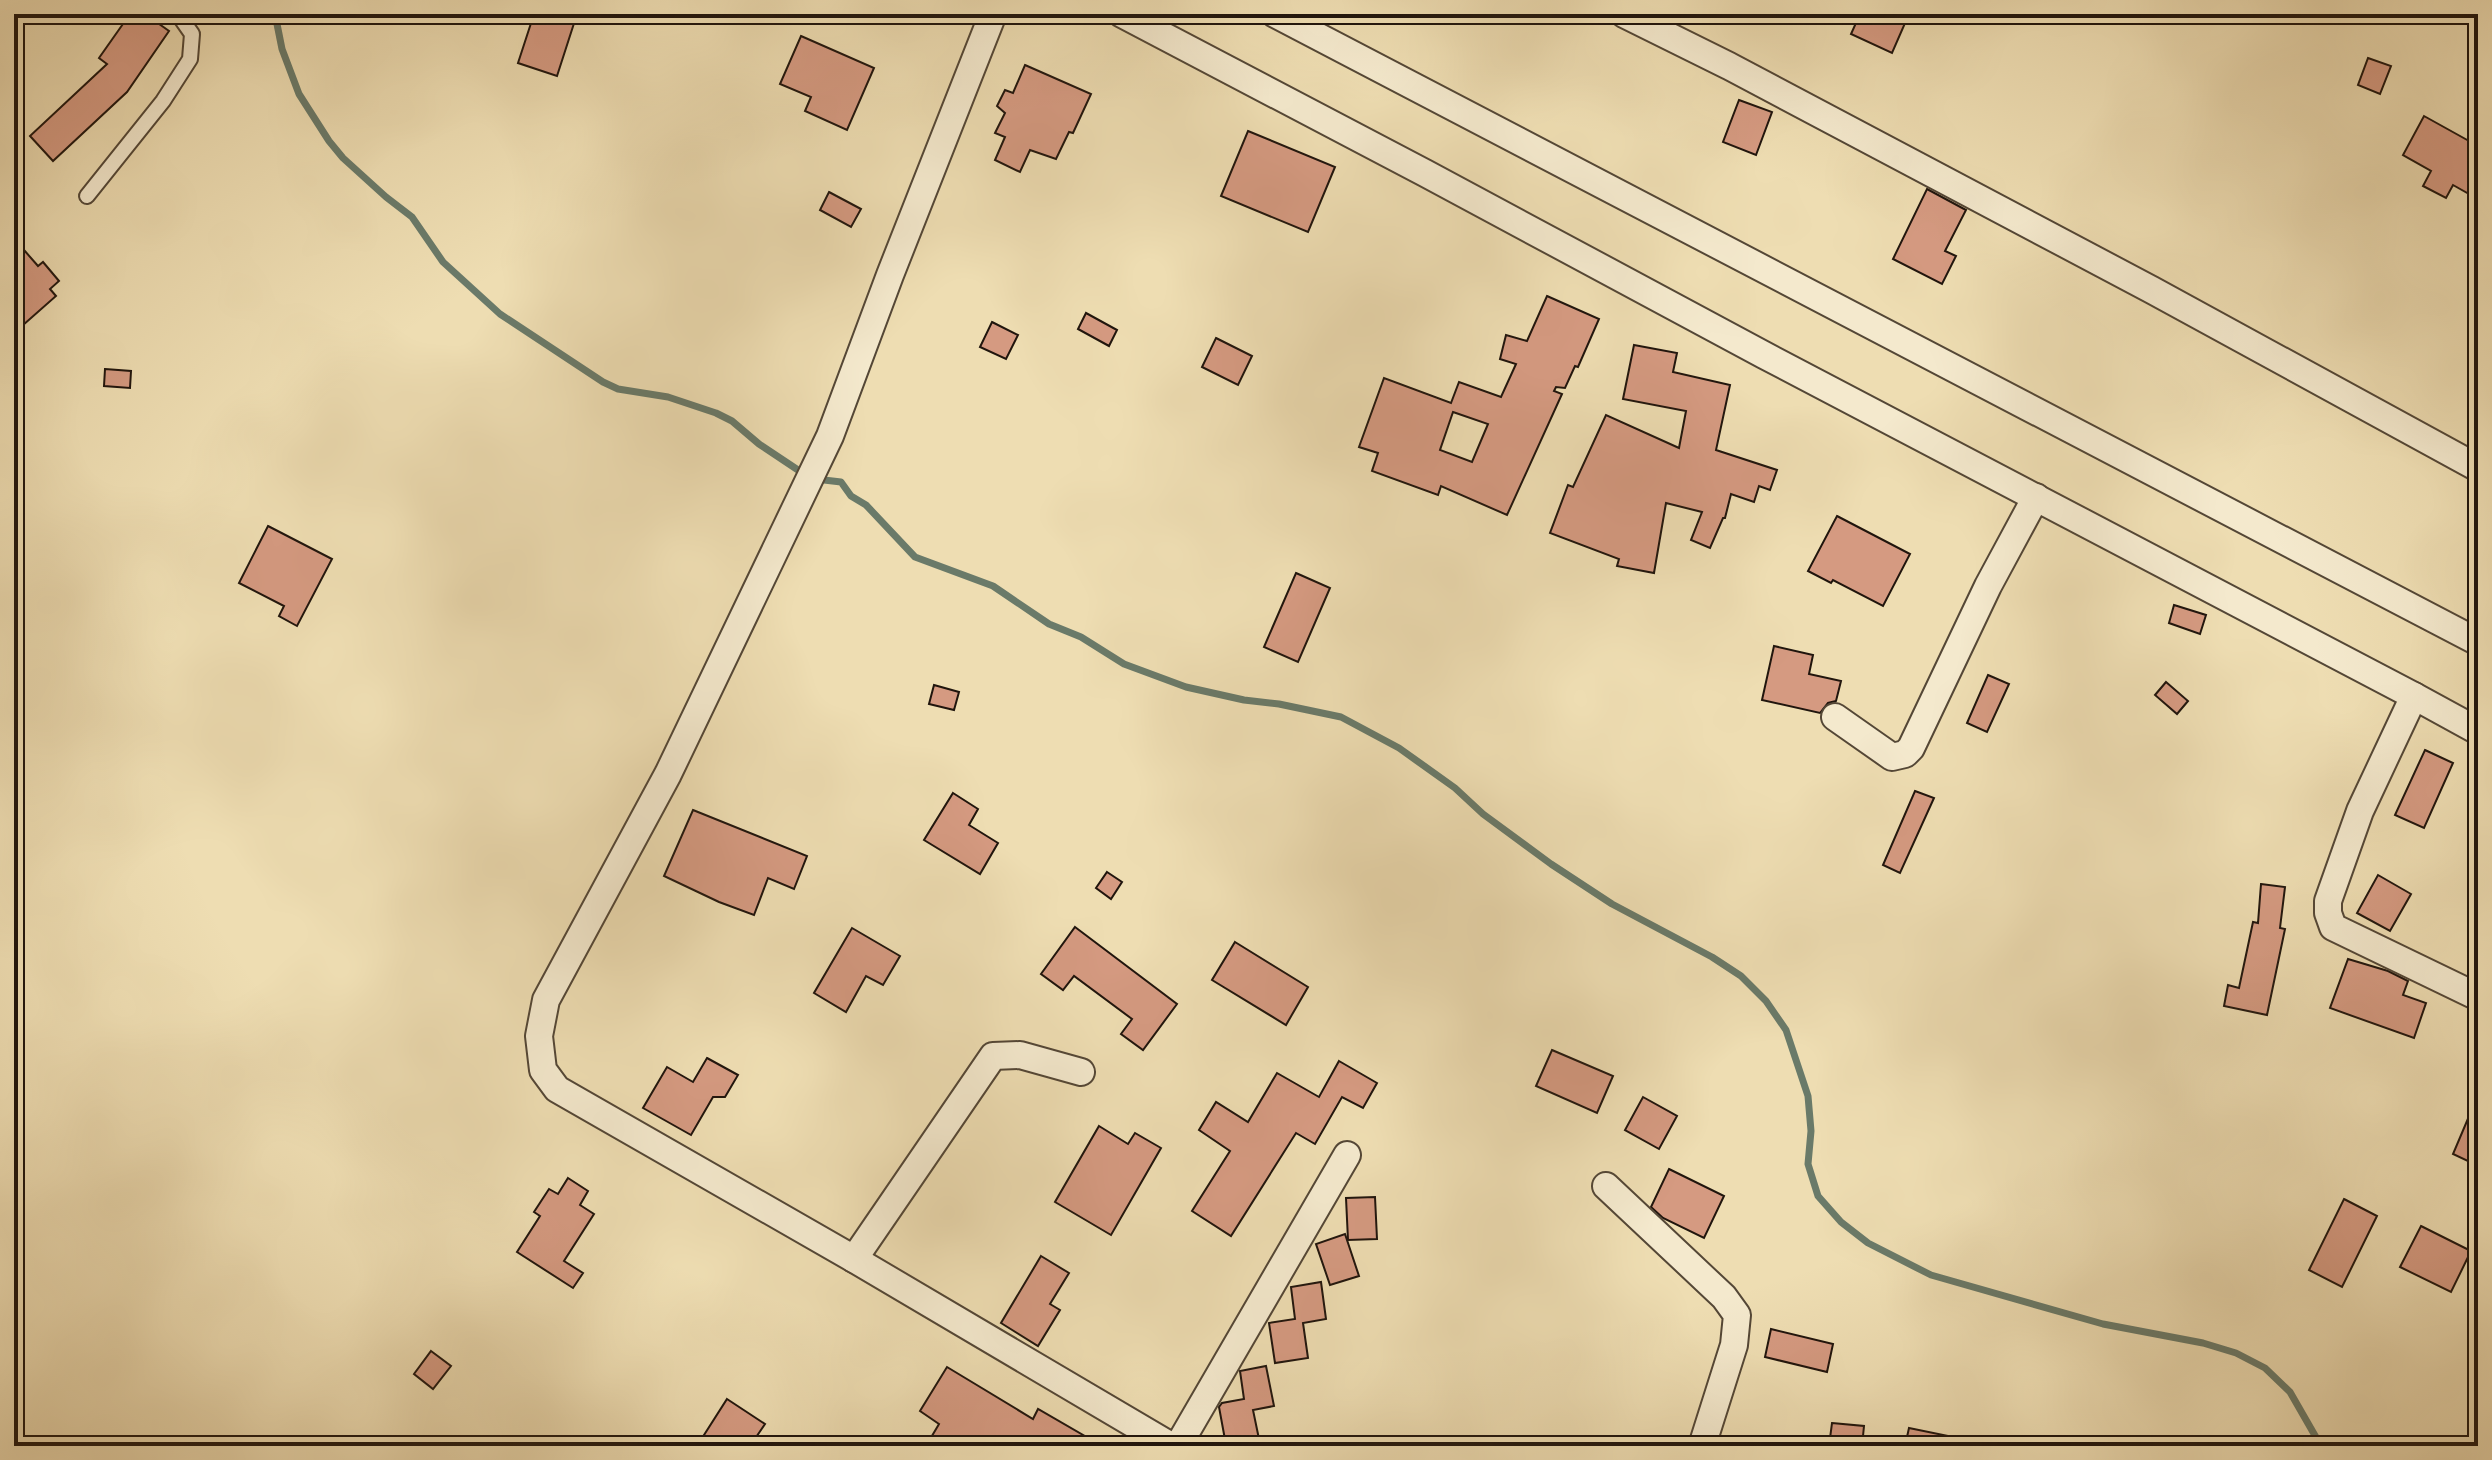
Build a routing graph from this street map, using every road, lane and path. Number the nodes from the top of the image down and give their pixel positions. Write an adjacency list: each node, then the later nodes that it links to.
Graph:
1 (178, 14): 6 (lane)
2 (993, 14): 17 (street)
3 (1122, 14): 8 (street)
4 (1275, 14): 9 (street)
5 (1624, 14): 7 (street)
6 (87, 196)
7 (2478, 468)
8 (2036, 497): 10 (street); 11 (street)
9 (2478, 642)
10 (2414, 696): 12 (street); 13 (street)
11 (1835, 717)
12 (2478, 731)
13 (2478, 997)
14 (1081, 1072): 17 (street)
15 (1347, 1155): 19 (street)
16 (1606, 1186): 20 (street)
17 (854, 1259): 18 (street)
18 (1171, 1446)
19 (1178, 1446)
20 (1702, 1446)

